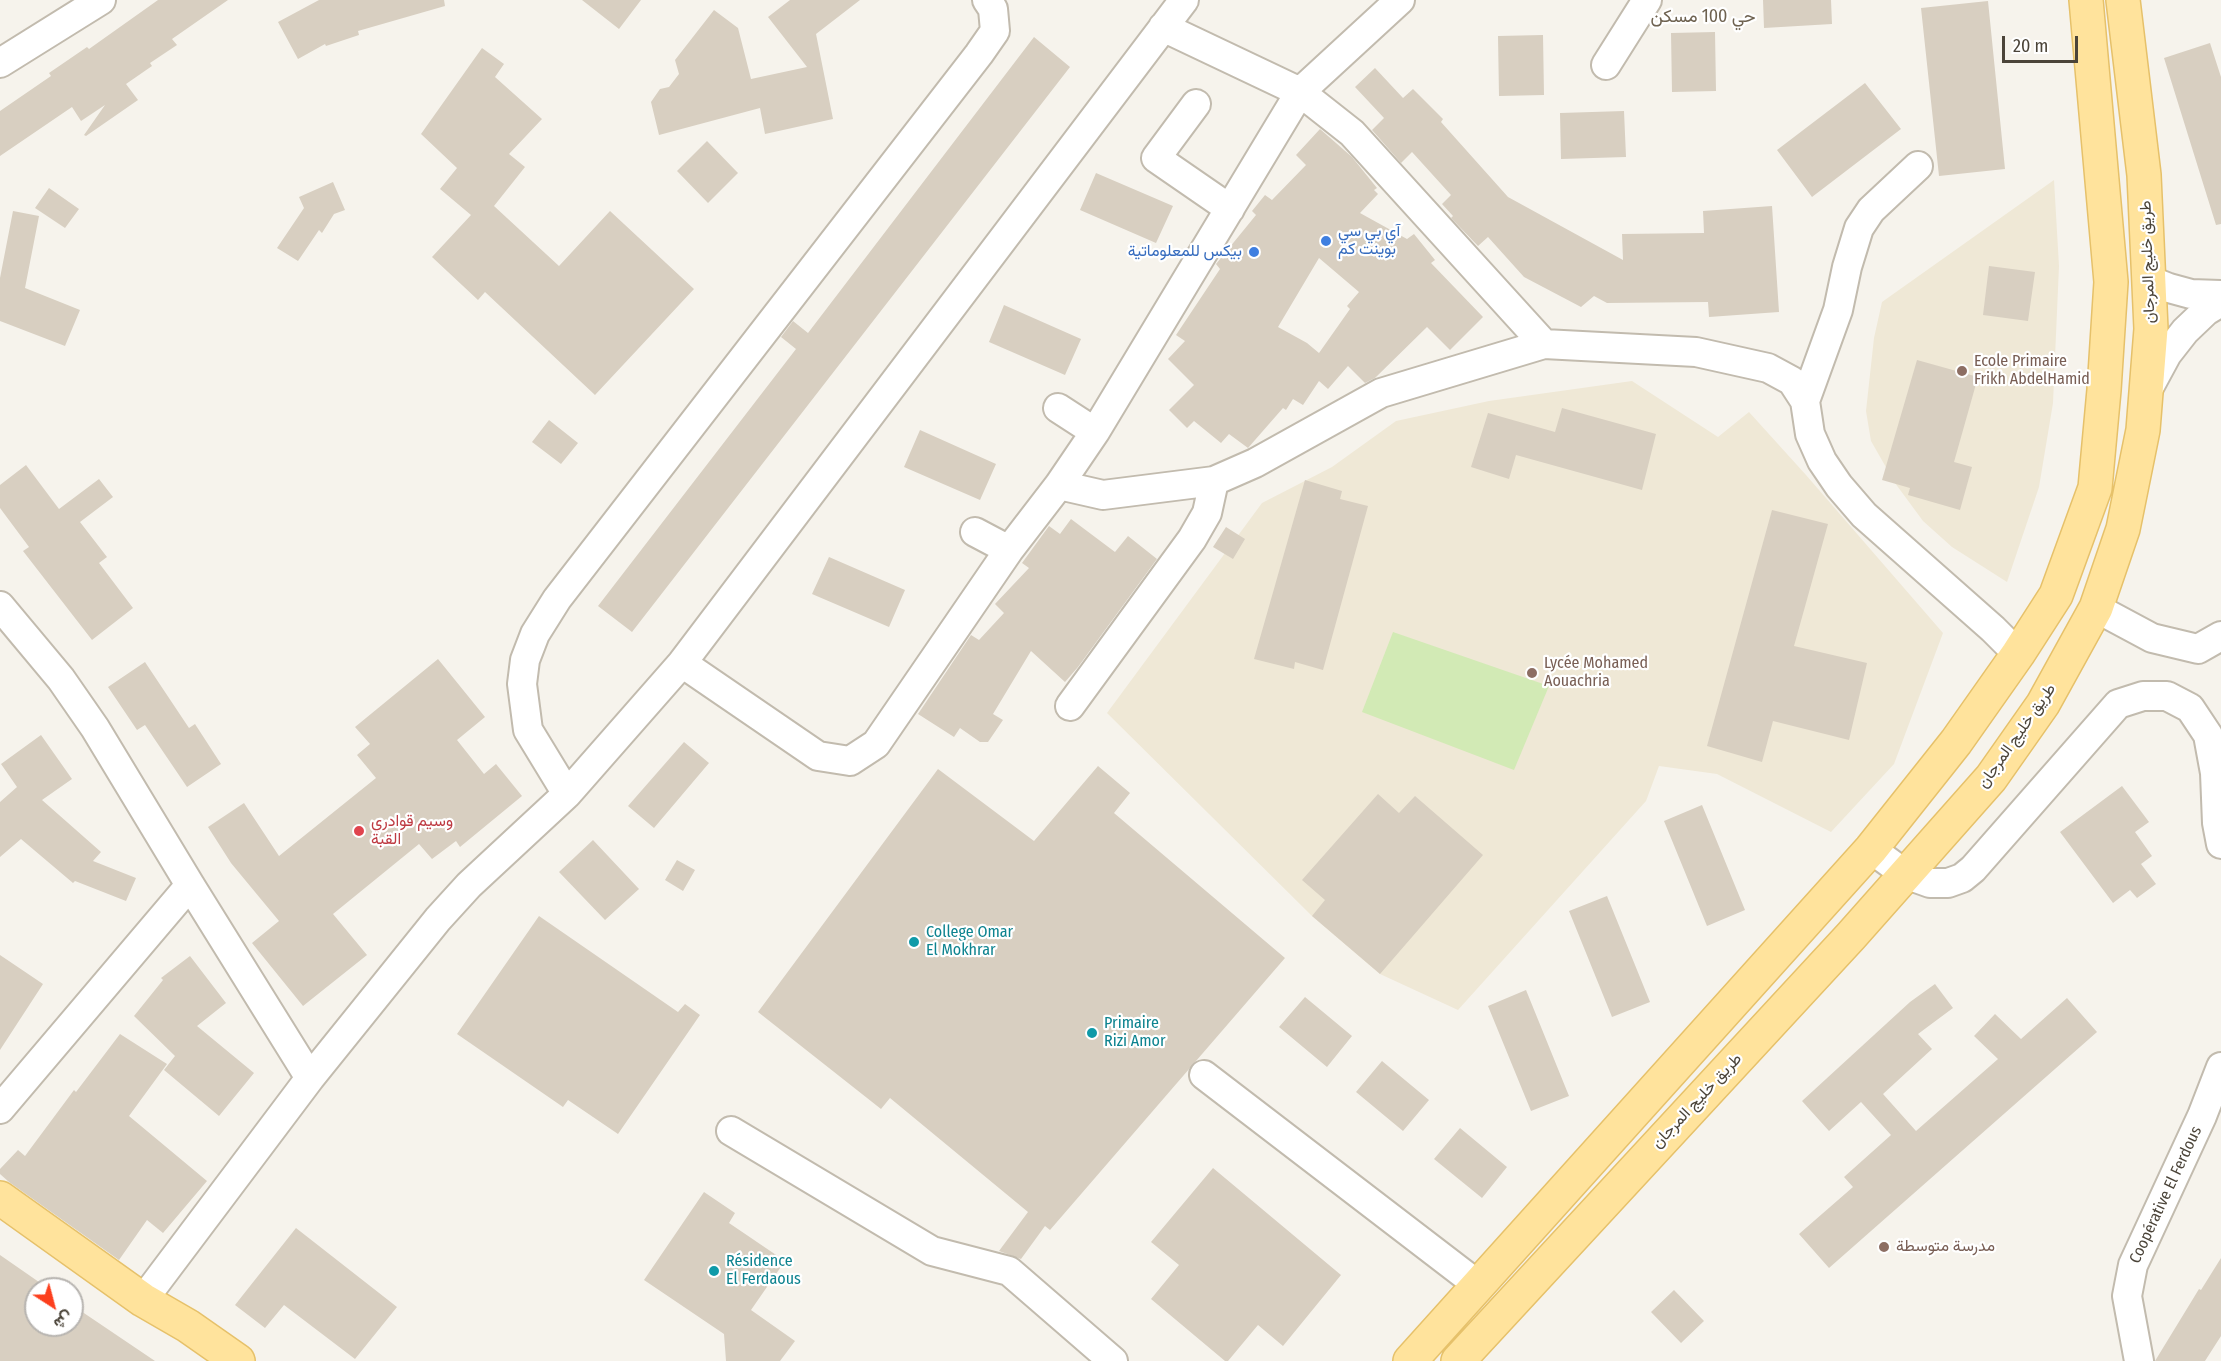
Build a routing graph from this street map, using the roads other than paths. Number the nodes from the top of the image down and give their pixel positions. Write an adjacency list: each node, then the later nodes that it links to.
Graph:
1 (101, 0): 9 (street)
2 (987, 0): 34 (street)
3 (1184, 0): 8 (street)
4 (1400, 0): 11 (street)
5 (1647, 0): 10 (street)
6 (2123, 0): 15 (main road, طريق خليج المرجان)
7 (2092, 1): 19 (main road)
8 (1163, 27): 11 (street); 32 (street)
9 (0, 63)
10 (1606, 65)
11 (1300, 92): 14 (street); 18 (street)
12 (1196, 104): 14 (street)
13 (1918, 166): 21 (street)
14 (1230, 209): 23 (street)
15 (2149, 280): 16 (street); 20 (main road, طريق خليج المرجان)
16 (2221, 295)
17 (2221, 302): 20 (street)
18 (1544, 344): 21 (street); 24 (street)
19 (2104, 390): 20 (main road); 31 (main road)
20 (2146, 393): 29 (main road, طريق خليج المرجان)
21 (1805, 401): 31 (street)
22 (1058, 408): 23 (street)
23 (1095, 432): 25 (street)
24 (1214, 481): 25 (street); 33 (street)
25 (1059, 485): 27 (street)
26 (975, 532): 27 (street)
27 (1009, 549): 32 (street)
28 (0, 606): 38 (street)
29 (2096, 608): 30 (street); 37 (main road, طريق خليج المرجان)
30 (2213, 645)
31 (2018, 654): 36 (main road)
32 (682, 663): 34 (street)
33 (1070, 706)
34 (567, 794): 41 (street)
35 (2221, 844): 37 (street)
36 (1871, 849): 37 (street); 45 (main road)
37 (1905, 874): 46 (main road, طريق خليج المرجان)
38 (190, 885): 41 (street); 42 (street)
39 (2221, 1067): 54 (street, Coopérative El Ferdous)
40 (1204, 1075): 47 (street)
41 (310, 1078): 48 (street)
42 (0, 1109)
43 (731, 1131): 51 (street)
44 (0, 1198): 48 (main road)
45 (1525, 1234): 46 (main road); 47 (main road)
46 (1552, 1257): 53 (main road, طريق خليج المرجان)
47 (1478, 1285): 52 (main road)
48 (143, 1300): 49 (main road); 50 (main road)
49 (201, 1361)
50 (238, 1361)
51 (1113, 1361)
52 (1410, 1361)
53 (1458, 1361)
54 (2139, 1361)

